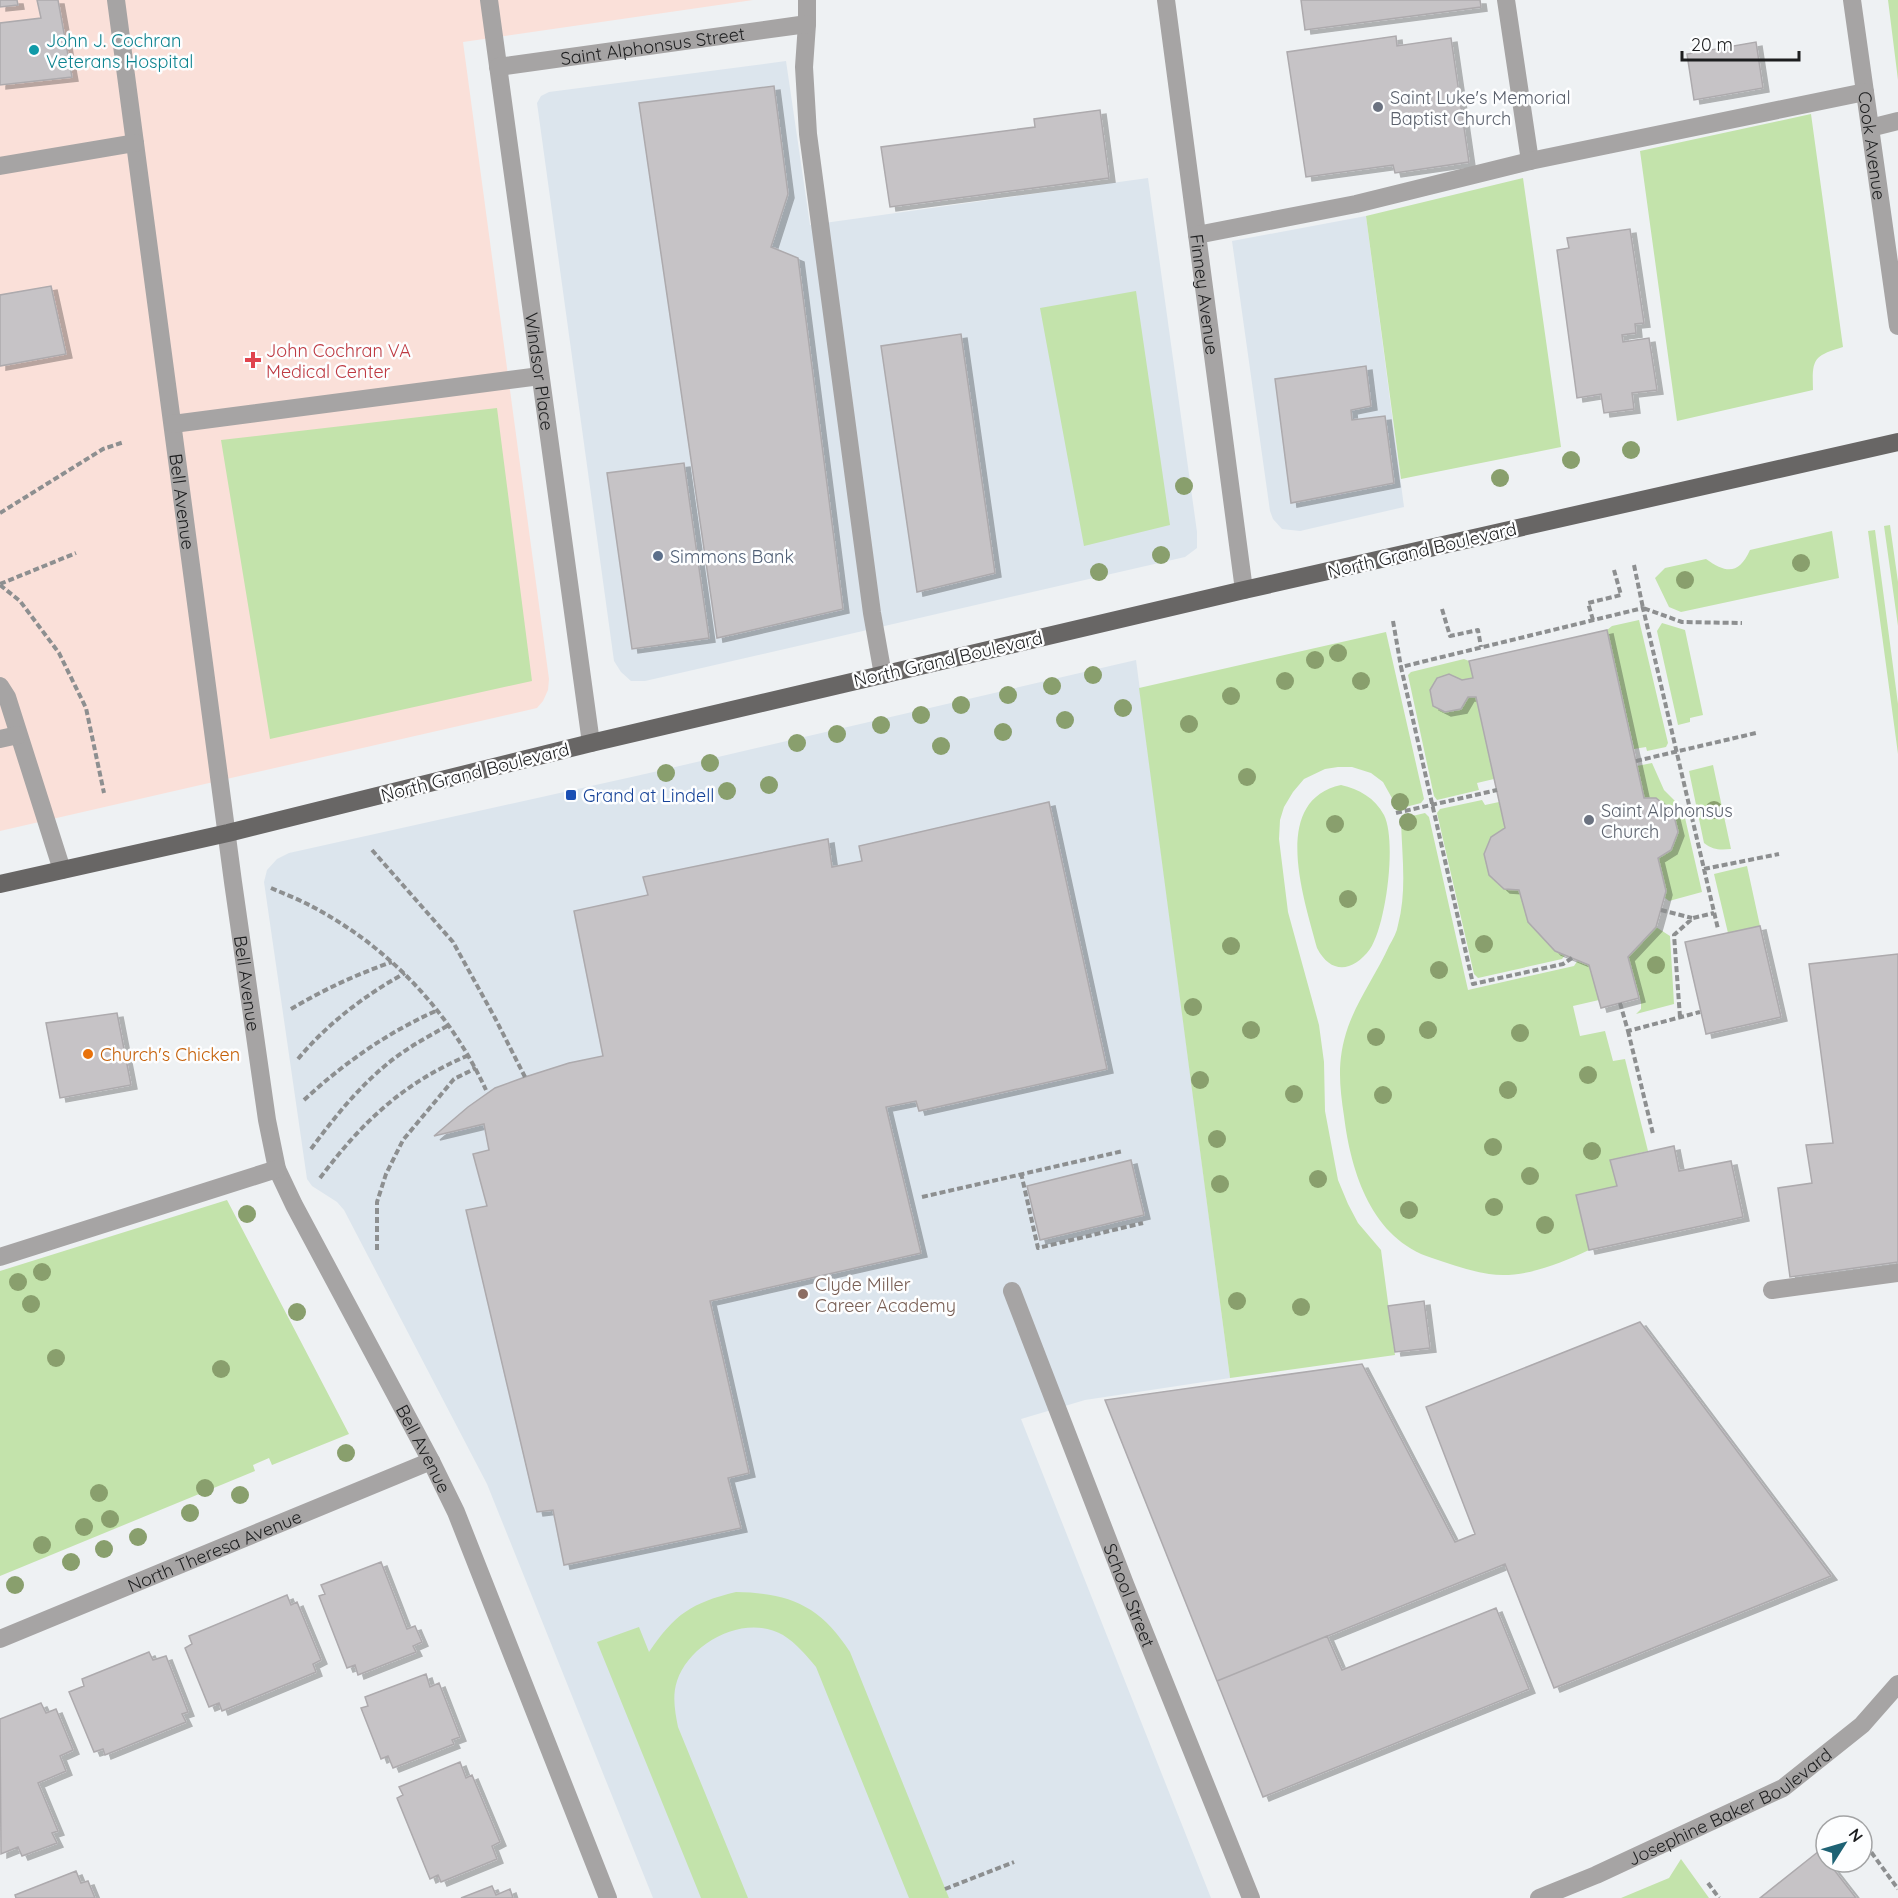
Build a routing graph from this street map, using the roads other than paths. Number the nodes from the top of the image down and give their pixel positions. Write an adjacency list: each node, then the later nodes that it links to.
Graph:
1 (116, 0): 12 (street, Bell Avenue)
2 (489, 0): 8 (street, Windsor Place)
3 (807, 0): 7 (street)
4 (1166, 0): 15 (street, Finney Avenue)
5 (1506, 0): 13 (street)
6 (1852, 0): 9 (street, Cook Avenue)
7 (807, 24): 8 (street, Saint Alphonsus Street); 21 (street)
8 (498, 67): 17 (street, Windsor Place)
9 (1865, 92): 11 (street, Cook Avenue); 13 (street)
10 (1898, 121): 11 (street)
11 (1870, 128): 16 (street, Cook Avenue)
12 (135, 143): 14 (street); 18 (street, Bell Avenue)
13 (1530, 161): 15 (street)
14 (0, 166)
15 (1197, 235): 20 (street, Finney Avenue)
16 (1898, 326)
17 (540, 376): 18 (street); 24 (street, Windsor Place)
18 (173, 424): 25 (street, Bell Avenue)
19 (1898, 442): 20 (main road, North Grand Boulevard)
20 (1245, 590): 21 (main road, North Grand Boulevard)
21 (883, 675): 24 (main road, North Grand Boulevard)
22 (0, 686): 23 (street)
23 (9, 737): 26 (street)
24 (591, 743): 25 (main road, North Grand Boulevard)
25 (228, 833): 26 (main road, North Grand Boulevard); 28 (street, Bell Avenue)
26 (62, 870): 27 (main road, North Grand Boulevard)
27 (0, 884)
28 (277, 1169): 29 (street); 33 (street, Bell Avenue)
29 (0, 1257)
30 (1898, 1273): 31 (street)
31 (1772, 1290)
32 (1012, 1291): 37 (street, School Street)
33 (431, 1461): 34 (street, North Theresa Avenue); 36 (street, Bell Avenue)
34 (0, 1639)
35 (1898, 1684): 38 (street, Josephine Baker Boulevard)
36 (608, 1898)
37 (1251, 1898)
38 (1539, 1898)

